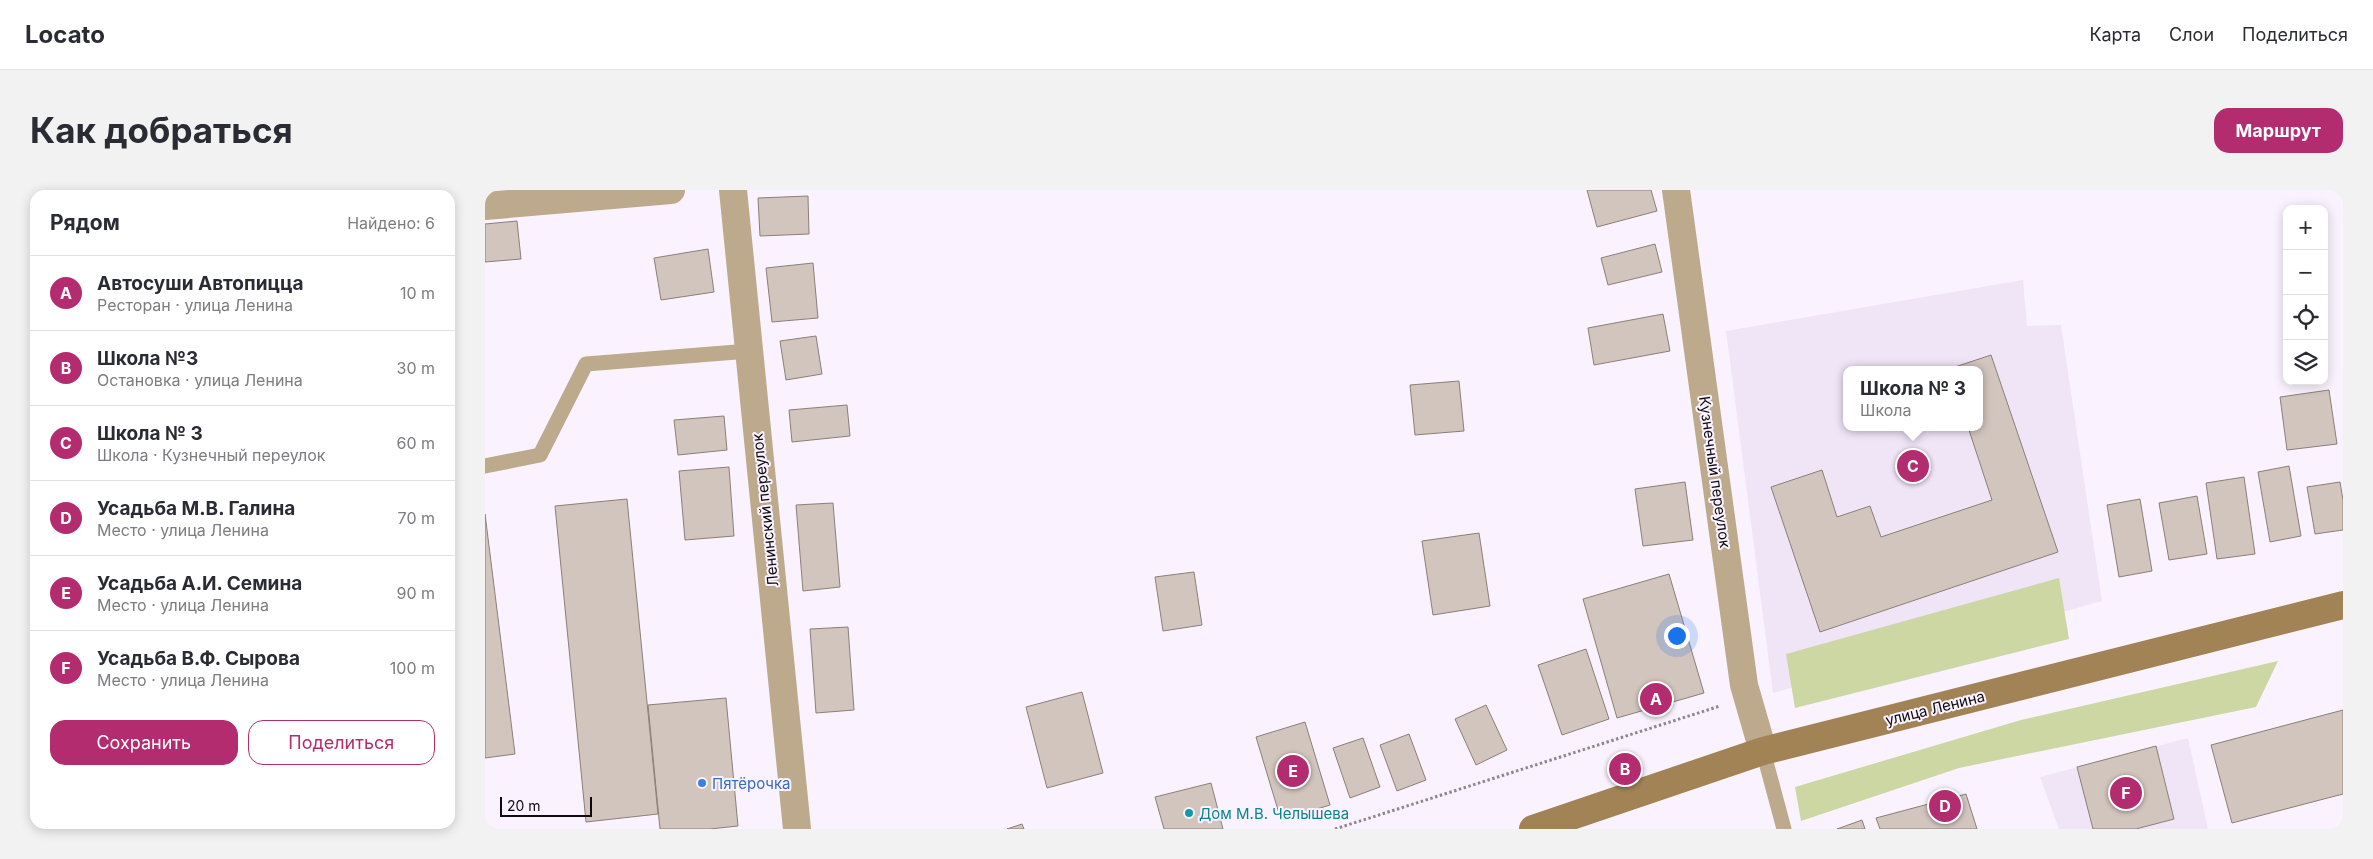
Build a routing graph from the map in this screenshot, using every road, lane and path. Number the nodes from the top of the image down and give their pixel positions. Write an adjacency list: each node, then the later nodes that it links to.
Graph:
1 (671, 190): 4 (street)
2 (733, 190): 5 (street, Ленинский переулок)
3 (1676, 190): 8 (street, Кузнечный переулок)
4 (485, 206)
5 (749, 351): 6 (lane); 10 (street, Ленинский переулок)
6 (485, 466)
7 (2343, 605): 9 (main road, улица Ленина)
8 (1747, 697): 9 (street, Кузнечный переулок); 11 (path)
9 (1763, 751): 12 (main road, улица Ленина); 13 (lane)
10 (797, 829)
11 (1335, 829)
12 (1533, 829)
13 (1784, 829)

